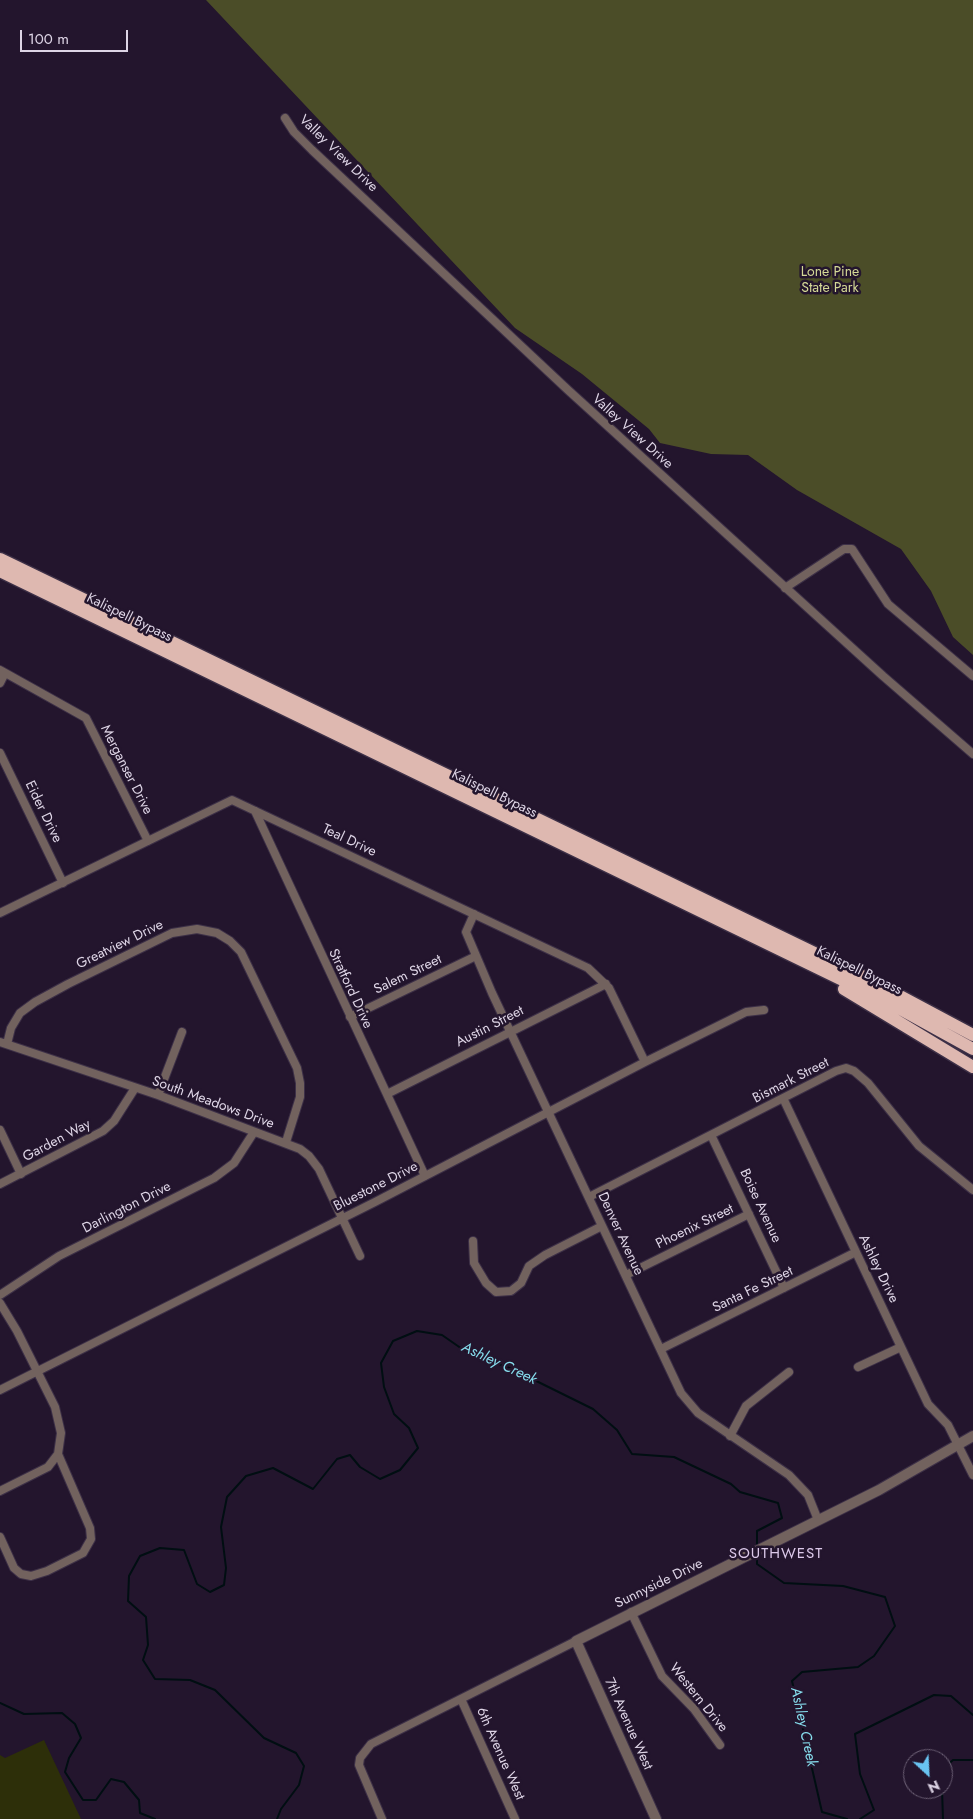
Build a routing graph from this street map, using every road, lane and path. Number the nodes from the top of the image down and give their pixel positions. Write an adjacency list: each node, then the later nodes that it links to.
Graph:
1 (285, 118): 4 (street, Valley View Drive)
2 (0, 558): 22 (highway, Kalispell Bypass)
3 (0, 571): 16 (highway, Kalispell Bypass)
4 (785, 588): 6 (street); 9 (street, Valley View Drive)
5 (3, 671): 7 (street); 11 (street, Merganser Drive)
6 (973, 676)
7 (0, 683)
8 (0, 753): 12 (street, Eider Drive)
9 (973, 754)
10 (255, 811): 11 (street, Teal Drive); 14 (street, Teal Drive); 19 (street, Stratford Drive)
11 (148, 841): 12 (street, Teal Drive)
12 (63, 883): 13 (street, Teal Drive)
13 (0, 913)
14 (474, 914): 15 (street, Denver Avenue); 17 (street, Teal Drive)
15 (476, 956): 19 (street, Salem Street); 20 (street, Denver Avenue)
16 (801, 960): 24 (highway, Kalispell Bypass); 26 (highway)
17 (606, 984): 20 (street, Austin Street); 25 (street, Teal Drive)
18 (764, 1010): 25 (street, Bluestone Drive)
19 (350, 1017): 28 (street, Stratford Drive)
20 (510, 1031): 28 (street, Austin Street); 31 (street, Denver Avenue)
21 (182, 1032): 29 (street)
22 (973, 1035)
23 (4, 1043): 27 (street, South Meadows Drive); 35 (street, Greatview Drive)
24 (973, 1048)
25 (645, 1062): 31 (street, Bluestone Drive)
26 (973, 1068)
27 (135, 1088): 29 (street, South Meadows Drive); 36 (street, Garden Way)
28 (386, 1094): 37 (street, Stratford Drive)
29 (158, 1095): 33 (street, South Meadows Drive)
30 (783, 1098): 34 (street, Bismark Street); 39 (street, Bismark Street); 45 (street, Ashley Drive)
31 (549, 1112): 37 (street, Bluestone Drive); 40 (street, Denver Avenue)
32 (0, 1130): 36 (street)
33 (254, 1132): 35 (street, South Meadows Drive); 49 (street, Darlington Drive)
34 (711, 1135): 40 (street, Bismark Street); 41 (street, Boise Avenue)
35 (286, 1142): 42 (street, South Meadows Drive)
36 (21, 1174): 38 (street, Garden Way)
37 (424, 1176): 42 (street, Bluestone Drive)
38 (0, 1184)
39 (973, 1190)
40 (589, 1197): 43 (street, Denver Avenue)
41 (749, 1214): 47 (street, Phoenix Street); 48 (street, Boise Avenue)
42 (342, 1218): 46 (street, South Meadows Drive); 54 (street, Bluestone Drive)
43 (602, 1226): 44 (street); 47 (street, Denver Avenue)
44 (473, 1242)
45 (856, 1252): 48 (street, Santa Fe Street); 51 (street, Ashley Drive)
46 (360, 1256)
47 (626, 1275): 52 (street, Denver Avenue)
48 (784, 1288): 52 (street, Santa Fe Street)
49 (0, 1296)
50 (0, 1303): 54 (street)
51 (901, 1347): 53 (street); 59 (street, Ashley Drive)
52 (661, 1350): 57 (street, Denver Avenue)
53 (858, 1367)
54 (38, 1371): 56 (street, Bluestone Drive); 60 (street)
55 (789, 1372): 57 (street)
56 (0, 1390)
57 (730, 1436): 63 (street, Denver Avenue)
58 (973, 1436): 59 (street, Sunnyside Drive)
59 (959, 1445): 61 (street, Ashley Drive); 63 (street, Sunnyside Drive)
60 (58, 1454): 62 (street); 64 (street)
61 (973, 1475)
62 (0, 1491)
63 (818, 1520): 65 (street, Sunnyside Drive)
64 (0, 1537)
65 (631, 1612): 66 (street, Sunnyside Drive); 68 (street, Western Drive)
66 (576, 1641): 67 (street, Sunnyside Drive); 71 (street, 7th Avenue West)
67 (461, 1699): 69 (street, Sunnyside Drive); 70 (street, 6th Avenue West)
68 (720, 1745)
69 (382, 1819)
70 (515, 1819)
71 (656, 1819)

